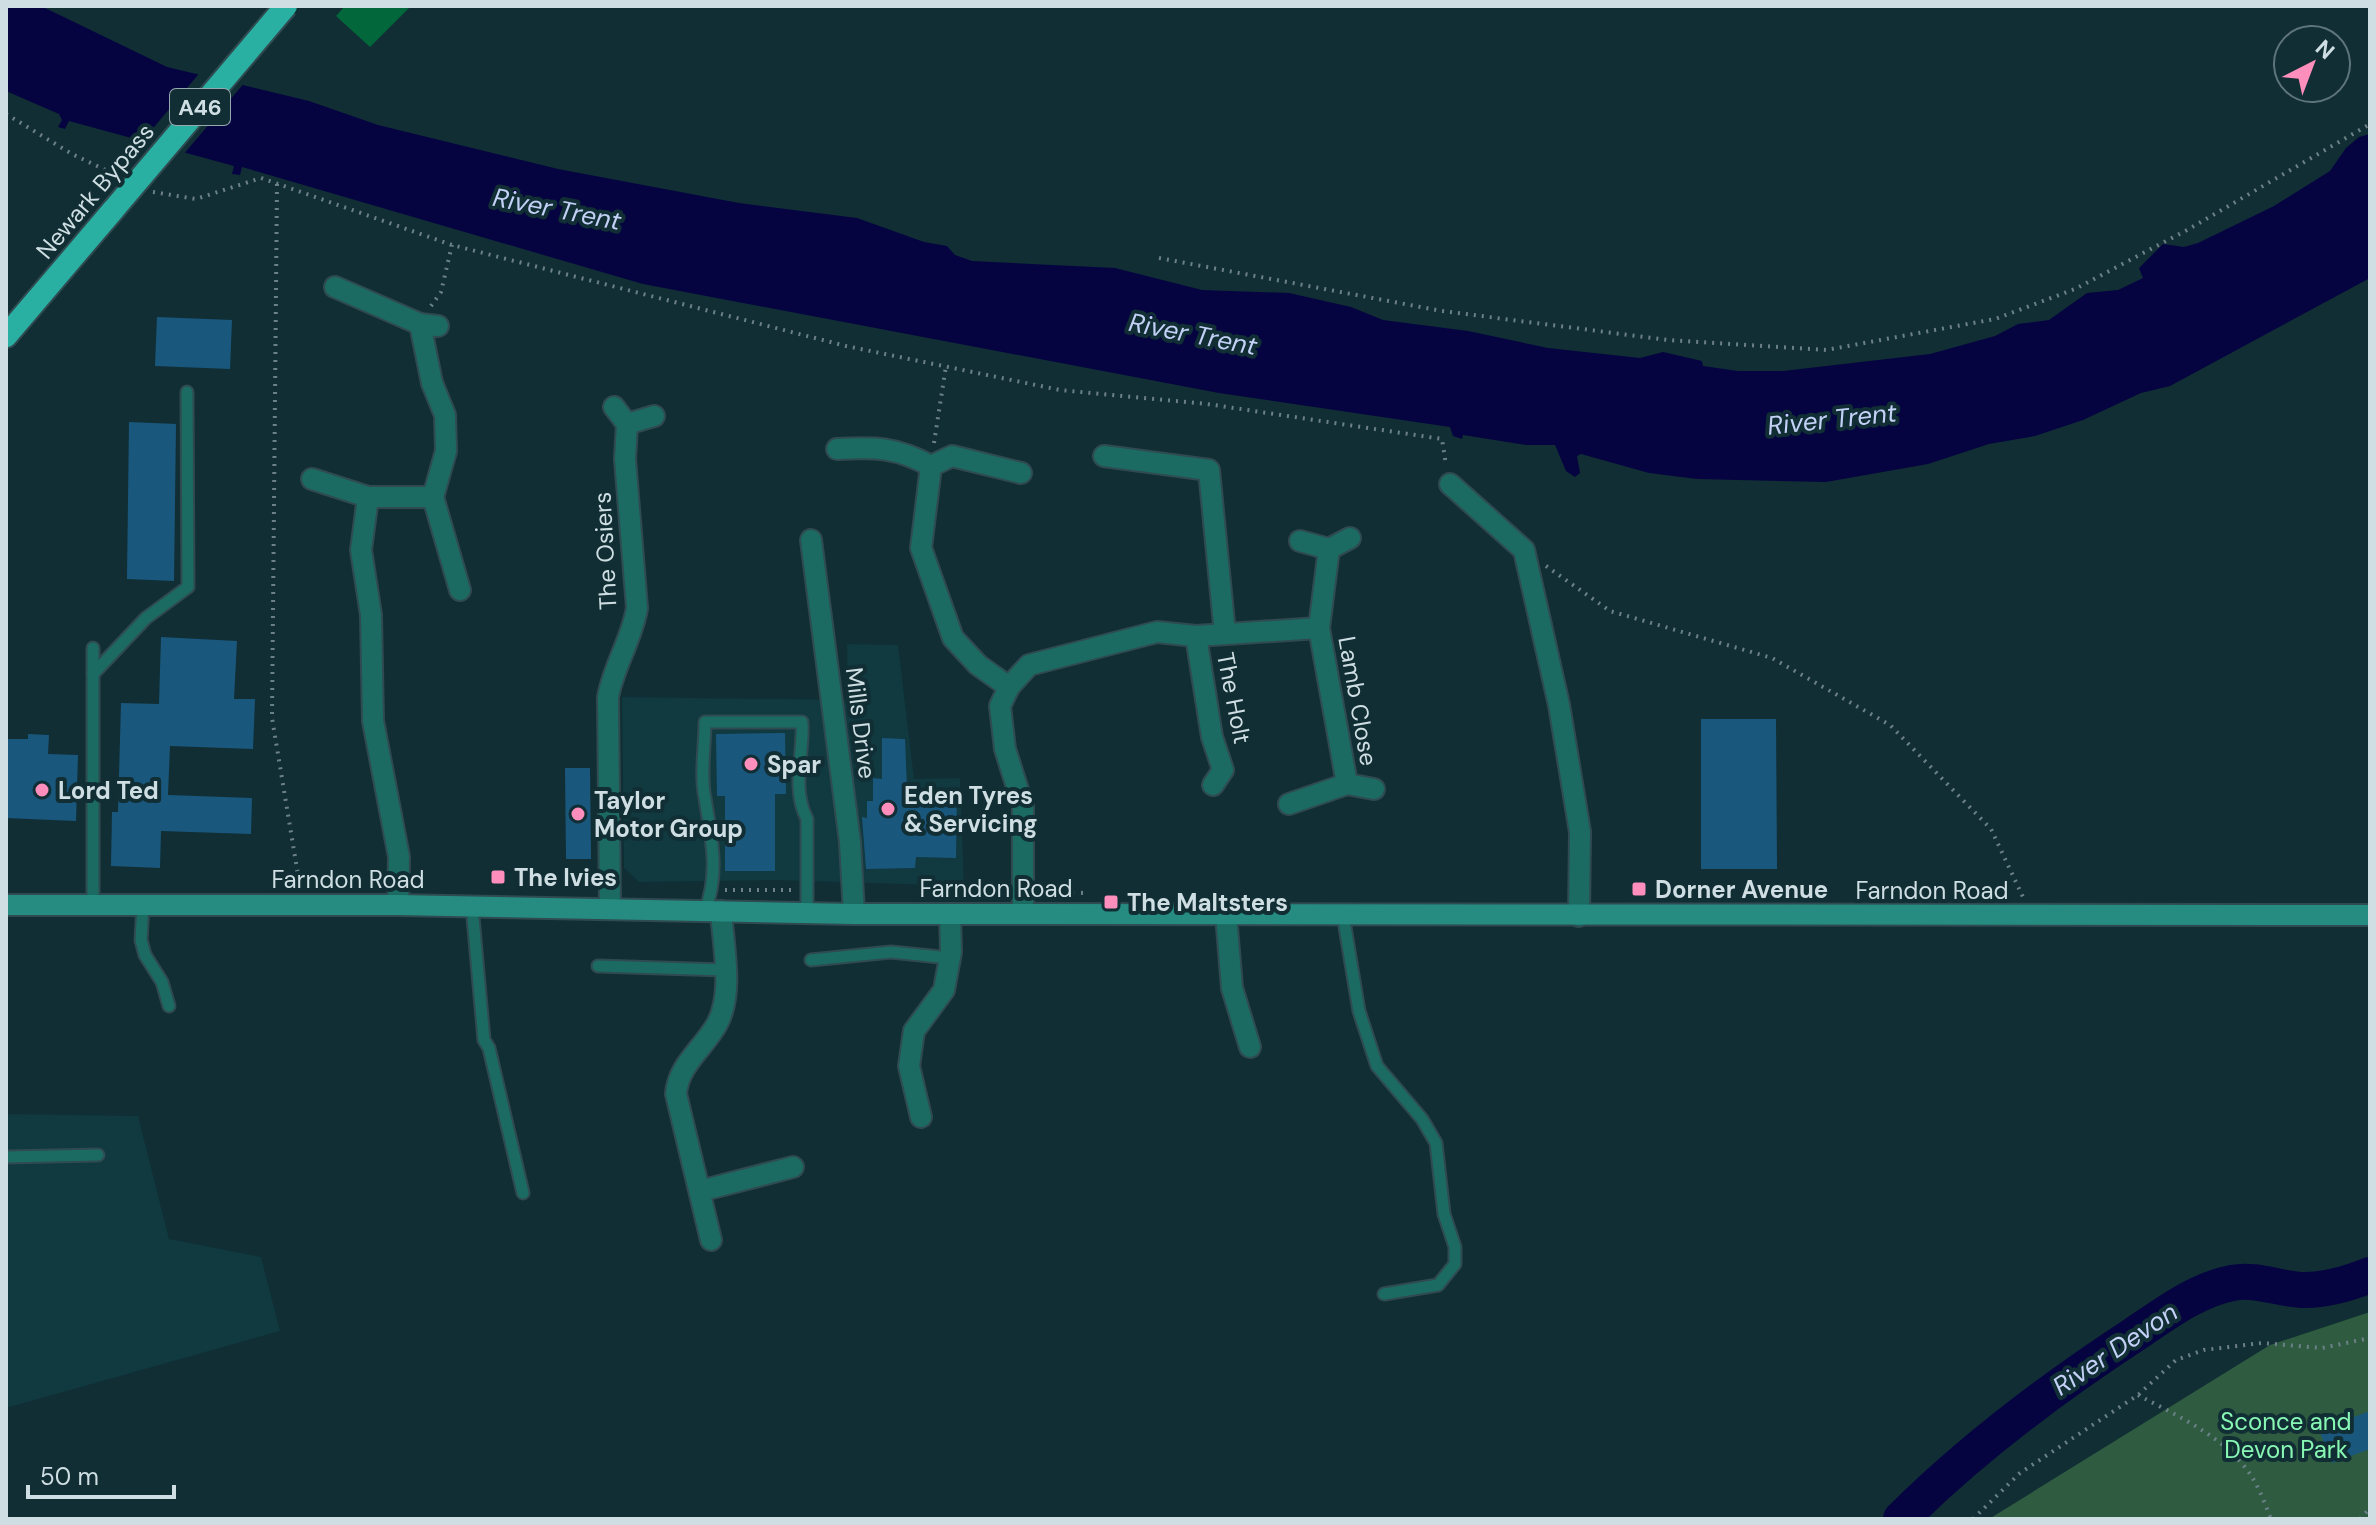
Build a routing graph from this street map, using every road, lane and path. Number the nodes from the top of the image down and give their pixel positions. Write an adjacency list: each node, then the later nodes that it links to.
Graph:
1 (286, 6): 9 (highway, Newark Bypass / A46, bridge)
2 (2370, 124): 6 (path)
3 (261, 178): 4 (path)
4 (277, 184): 5 (path); 42 (path)
5 (452, 245): 8 (path); 10 (path)
6 (1159, 258)
7 (335, 287): 8 (street)
8 (428, 325): 22 (street)
9 (6, 336)
10 (946, 366): 17 (path); 20 (path)
11 (187, 392): 33 (lane)
12 (614, 407): 14 (street)
13 (654, 416): 14 (street)
14 (627, 424): 45 (street, The Osiers)
15 (837, 449): 17 (street)
16 (1104, 456): 30 (street)
17 (931, 466): 18 (street); 34 (street)
18 (1021, 473)
19 (312, 479): 21 (street)
20 (1450, 484): 27 (street)
21 (368, 497): 22 (street); 43 (street)
22 (433, 497): 28 (street)
23 (1350, 538): 26 (street)
24 (811, 540): 48 (street, Mills Drive)
25 (1300, 541): 26 (street)
26 (1329, 549): 29 (street, Lamb Close)
27 (1524, 550): 54 (street); 55 (path)
28 (460, 590)
29 (1319, 628): 30 (street, Lamb Close); 36 (street, Lamb Close)
30 (1225, 634): 31 (street)
31 (1196, 636): 34 (street); 35 (street, The Holt)
32 (93, 648): 33 (lane)
33 (93, 674): 39 (lane)
34 (1009, 687): 50 (street)
35 (1225, 773)
36 (1347, 784): 37 (street, Lamb Close); 38 (street, Lamb Close)
37 (1374, 789)
38 (1289, 804)
39 (93, 904): 40 (main road, Farndon Road); 41 (main road, Farndon Road)
40 (143, 904): 42 (main road, Farndon Road); 60 (lane)
41 (6, 905)
42 (302, 905): 43 (main road, Farndon Road)
43 (398, 905): 44 (main road, Farndon Road)
44 (472, 906): 45 (main road, Farndon Road); 67 (lane)
45 (610, 909): 46 (main road, Farndon Road)
46 (713, 911): 47 (main road, Farndon Road); 47 (lane); 59 (street)
47 (807, 913): 48 (main road, Farndon Road)
48 (854, 914): 49 (main road, Farndon Road)
49 (950, 914): 50 (main road, Farndon Road); 56 (street)
50 (1023, 914): 51 (main road, Farndon Road)
51 (1226, 915): 52 (main road, Farndon Road); 61 (street)
52 (1343, 915): 54 (main road, Farndon Road); 69 (lane)
53 (2370, 915): 55 (main road, Farndon Road)
54 (1579, 916): 55 (main road, Farndon Road)
55 (2023, 916)
56 (950, 958): 57 (lane); 62 (street)
57 (811, 960)
58 (598, 966): 59 (lane)
59 (724, 970): 66 (street)
60 (169, 1006)
61 (1250, 1047)
62 (921, 1117)
63 (98, 1155): 64 (lane)
64 (6, 1157)
65 (793, 1167): 66 (street)
66 (700, 1191): 68 (street)
67 (523, 1193)
68 (711, 1240)
69 (1384, 1294)
70 (2370, 1338): 71 (path)
71 (2138, 1395): 73 (path); 74 (path)
72 (2370, 1508): 75 (path)
73 (1973, 1519)
74 (2271, 1519)
75 (2360, 1519)

